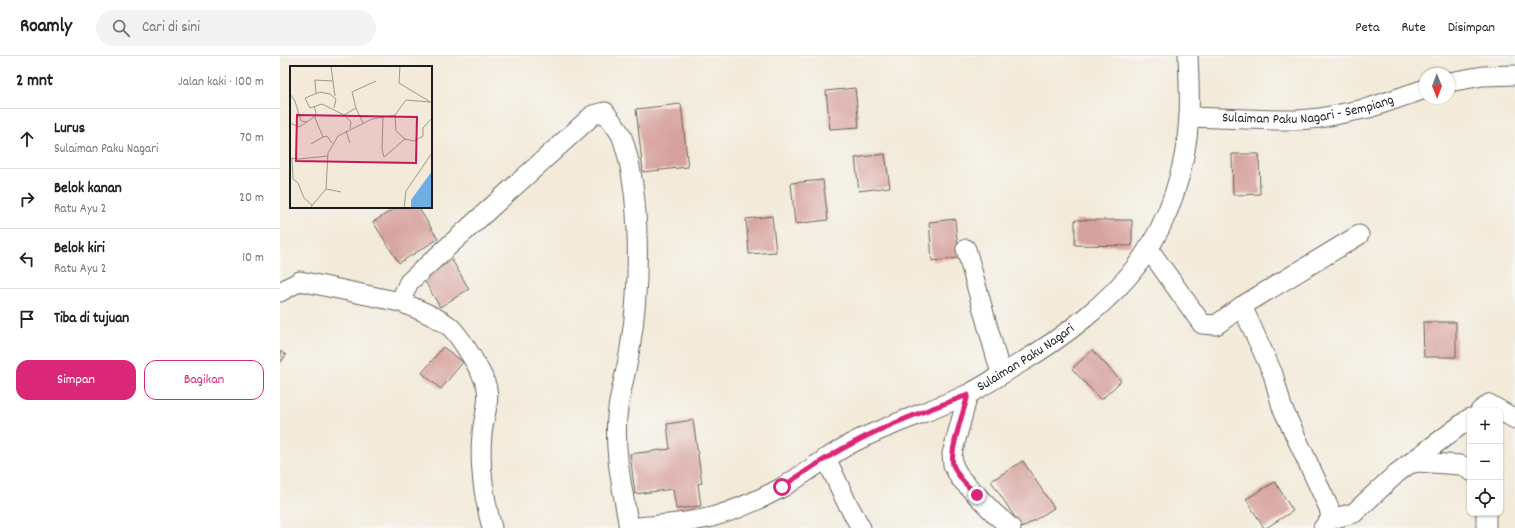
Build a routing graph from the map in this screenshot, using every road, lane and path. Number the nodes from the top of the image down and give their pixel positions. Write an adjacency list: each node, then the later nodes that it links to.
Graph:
1 (1188, 56): 5 (street, Sulaiman Paku Nagari)
2 (1515, 75): 3 (street)
3 (1455, 81)
4 (1419, 91): 5 (street, Sulaiman Paku Nagari - Sempiang)
5 (1189, 117): 7 (street, Sulaiman Paku Nagari)
6 (1359, 234): 11 (street)
7 (1148, 248): 11 (street); 12 (street, Sulaiman Paku Nagari)
8 (966, 249): 12 (street)
9 (280, 292): 10 (street)
10 (400, 302): 24 (street); 25 (street)
11 (1242, 306): 23 (street)
12 (1001, 374): 13 (street, Sulaiman Paku Nagari)
13 (968, 395): 19 (street, Sulaiman Paku Nagari); 27 (street)
14 (1484, 408): 15 (street)
15 (1496, 408)
16 (1503, 412): 17 (street)
17 (1515, 418)
18 (1467, 420): 20 (street)
19 (826, 458): 25 (street, Sulaiman Paku Nagari); 26 (street)
20 (1410, 464): 21 (street); 23 (street)
21 (1467, 467)
22 (1486, 516): 28 (street)
23 (1327, 523)
24 (492, 528)
25 (629, 528)
26 (861, 528)
27 (1011, 528)
28 (1486, 528)

